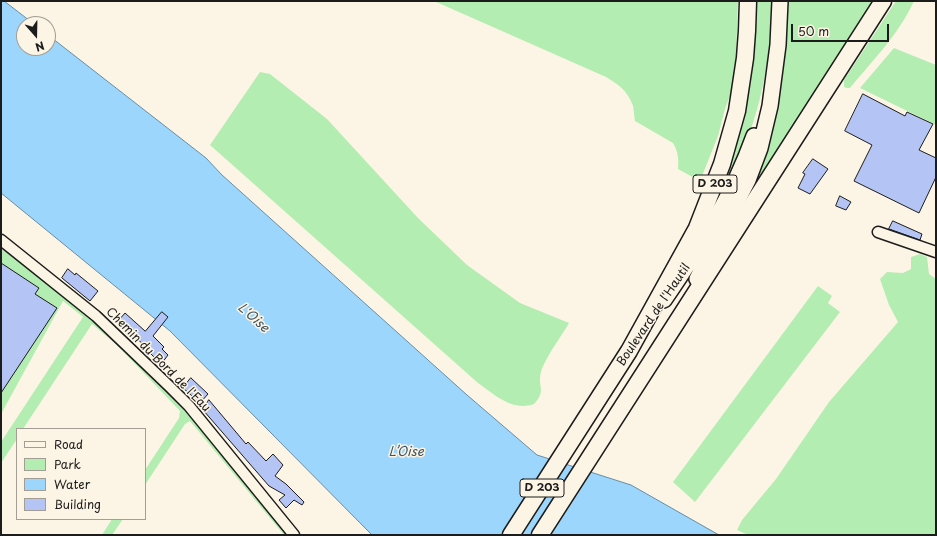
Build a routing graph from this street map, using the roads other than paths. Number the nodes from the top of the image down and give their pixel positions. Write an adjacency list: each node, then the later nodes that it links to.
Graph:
1 (748, 1): 9 (main road, D 203)
2 (780, 1): 4 (main road, Boulevard de l'Hautil)
3 (883, 1): 8 (main road)
4 (773, 82): 8 (main road, Boulevard de l'Hautil); 9 (main road, Boulevard de l'Hautil)
5 (878, 232): 7 (street)
6 (1, 240): 10 (street, Chemin du Bord de l'Eau)
7 (936, 252)
8 (668, 335): 12 (main road, Boulevard de l'Hautil)
9 (629, 351): 11 (main road, Boulevard de l'Hautil / D 203)
10 (294, 535)
11 (511, 535)
12 (540, 535)

